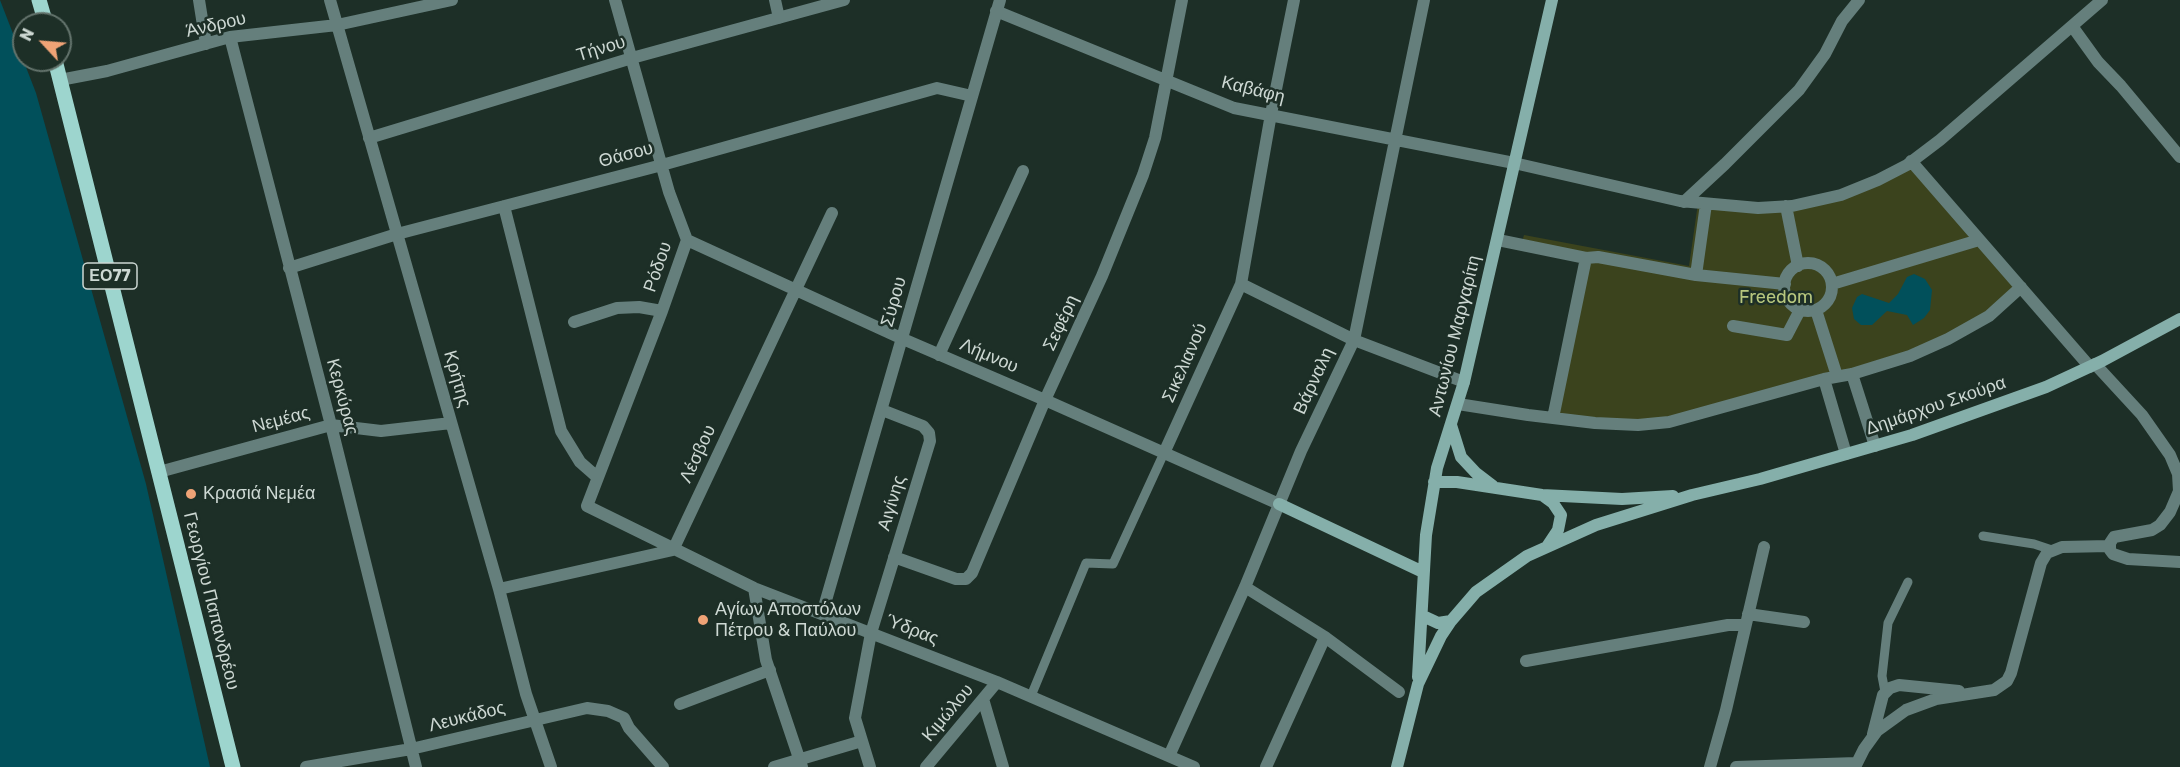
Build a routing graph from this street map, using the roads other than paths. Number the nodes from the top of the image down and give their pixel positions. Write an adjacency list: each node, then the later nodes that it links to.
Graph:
1 (199, 0): 18 (street)
2 (330, 0): 15 (street, Κρήτης)
3 (452, 0): 15 (street, Άνδρου)
4 (615, 0): 19 (street, Ρόδου)
5 (775, 0): 14 (street)
6 (844, 0): 14 (street, Τήνου)
7 (1182, 0): 22 (street, Σεφέρη)
8 (1294, 0): 24 (street, Σικελιανού)
9 (1424, 0): 26 (street, Βάρναλη)
10 (1552, 0): 29 (main road, Αντωνίου Μαργαρίτη)
11 (1859, 0): 32 (street)
12 (2102, 0): 16 (street, Καβάφη)
13 (998, 5): 22 (street, Καβάφη); 23 (street, Σύρου)
14 (779, 18): 19 (street, Τήνου)
15 (337, 26): 17 (street, Άνδρου); 25 (street, Κρήτης)
16 (2072, 26): 27 (street); 28 (street, Καβάφη)
17 (230, 37): 18 (street, Άνδρου); 43 (street, Κερκύρας)
18 (206, 44): 21 (street, Άνδρου)
19 (632, 58): 25 (street, Τήνου); 30 (street, Ρόδου)
20 (58, 72): 21 (main road, Γεωργίου Παπανδρέου / ΕΟ77)
21 (60, 80): 74 (main road, Γεωργίου Παπανδρέου / ΕΟ77)
22 (1167, 80): 24 (street, Καβάφη); 64 (street, Σεφέρη)
23 (972, 96): 30 (street, Θάσου); 56 (street, Σύρου)
24 (1270, 114): 26 (street, Καβάφη); 45 (street, Σικελιανού)
25 (369, 138): 37 (street, Κρήτης)
26 (1395, 139): 29 (street, Καβάφη); 57 (street, Βάρναλη)
27 (2180, 157)
28 (1911, 161): 35 (street, Καβάφη); 40 (street)
29 (1514, 163): 32 (street, Καβάφη); 39 (main road, Αντωνίου Μαργαρίτη)
30 (662, 165): 34 (street, Θάσου); 38 (street, Ρόδου)
31 (1023, 171): 58 (street)
32 (1684, 202): 33 (street, Καβάφη)
33 (1706, 204): 35 (street, Καβάφη); 44 (street)
34 (504, 206): 37 (street, Θάσου); 75 (street)
35 (1786, 206): 42 (street)
36 (832, 213): 49 (street, Λέσβου)
37 (397, 234): 43 (street, Θάσου); 68 (street, Κρήτης)
38 (687, 240): 49 (street, Λήμνου); 52 (street, Ρόδου)
39 (1498, 240): 41 (street); 63 (main road, Αντωνίου Μαργαρίτη)
40 (1979, 240): 47 (street); 48 (street)
41 (1586, 258): 44 (street); 67 (street)
42 (1798, 266): 46 (street); 47 (street)
43 (289, 268): 69 (street, Κερκύρας)
44 (1696, 275): 46 (street)
45 (1241, 284): 57 (street); 72 (street, Σικελιανού)
46 (1785, 284): 50 (street)
47 (1833, 284): 51 (street)
48 (2021, 287): 59 (street); 60 (street)
49 (796, 290): 56 (street, Λήμνου); 86 (street, Λέσβου)
50 (1800, 310): 51 (street); 55 (street)
51 (1816, 310): 61 (street)
52 (662, 311): 54 (street); 75 (street, Ρόδου)
53 (2180, 319): 59 (main road, Δημάρχου Σκούρα)
54 (574, 322)
55 (1733, 326)
56 (903, 339): 58 (street, Λήμνου); 66 (street, Σύρου)
57 (1354, 340): 63 (street); 80 (street, Βάρναλη)
58 (939, 355): 64 (street, Λήμνου)
59 (2093, 366): 71 (main road, Δημάρχου Σκούρα); 83 (street)
60 (1852, 374): 61 (street); 71 (street)
61 (1837, 376): 62 (street)
62 (1824, 379): 67 (street); 73 (street)
63 (1464, 382): 65 (main road, Αντωνίου Μαργαρίτη)
64 (1045, 400): 72 (street, Λήμνου); 88 (street, Σεφέρη)
65 (1458, 404): 67 (street); 70 (main road, Αντωνίου Μαργαρίτη)
66 (882, 410): 88 (street, Αιγίνης); 95 (street, Σύρου)
67 (1553, 418)
68 (451, 423): 69 (street, Νεμέας); 92 (street, Κρήτης)
69 (331, 425): 74 (street, Νεμέας); 115 (street, Κερκύρας)
70 (1451, 425): 76 (main road, Αντωνίου Μαργαρίτη); 77 (main road)
71 (1875, 446): 73 (main road, Δημάρχου Σκούρα)
72 (1164, 453): 80 (street, Λήμνου); 109 (lane, Σικελιανού)
73 (1846, 454): 79 (main road, Δημάρχου Σκούρα)
74 (159, 472): 119 (main road, Γεωργίου Παπανδρέου / ΕΟ77)
75 (597, 477): 81 (street, Ρόδου)
76 (1434, 482): 77 (main road); 90 (main road, Αντωνίου Μαργαρίτη)
77 (1495, 488): 78 (main road)
78 (1542, 495): 79 (main road); 84 (main road)
79 (1692, 495): 84 (main road)
80 (1279, 504): 90 (main road); 94 (street, Βάρναλη)
81 (587, 506): 86 (street, Ύδρας)
82 (1983, 536): 87 (lane)
83 (2109, 546): 87 (street); 89 (street)
84 (1547, 547): 98 (main road)
85 (1764, 547): 97 (street)
86 (673, 549): 92 (street); 93 (street, Ύδρας)
87 (2052, 550): 108 (street)
88 (894, 557): 100 (street, Αιγίνης)
89 (2180, 562)
90 (1424, 572): 96 (main road, Αντωνίου Μαργαρίτη)
91 (1908, 582): 107 (lane)
92 (499, 588): 112 (street, Κρήτης)
93 (754, 588): 95 (street, Ύδρας); 103 (street)
94 (1245, 588): 101 (street); 116 (street, Βάρναλη)
95 (822, 614): 100 (street, Ύδρας)
96 (1423, 616): 98 (main road); 105 (main road, Αντωνίου Μαργαρίτη)
97 (1747, 620): 99 (street); 102 (street); 131 (street)
98 (1451, 621): 105 (main road)
99 (1804, 622)
100 (871, 633): 104 (street, Ύδρας); 114 (street, Αιγίνης)
101 (1325, 638): 106 (street); 129 (street)
102 (1526, 661)
103 (770, 670): 111 (street); 117 (street)
104 (997, 682): 109 (street, Ύδρας); 110 (street, Κιμώλου)
105 (1418, 684): 130 (main road)
106 (1399, 692)
107 (1885, 692): 108 (street); 113 (street)
108 (1977, 693): 113 (street)
109 (1031, 696): 116 (street, Ύδρας)
110 (983, 699): 126 (street, Κιμώλου); 127 (street)
111 (680, 704)
112 (536, 718): 115 (street, Λευκάδος); 122 (street, Κρήτης); 123 (street, Λευκάδος)
113 (1871, 738): 118 (street)
114 (862, 741): 117 (street); 125 (street, Αιγίνης)
115 (411, 749): 120 (street, Λευκάδος); 121 (street, Κερκύρας)
116 (1169, 756): 128 (street, Ύδρας)
117 (800, 763): 124 (street)
118 (1856, 765): 132 (street)
119 (233, 767)
120 (306, 767)
121 (416, 767)
122 (551, 767)
123 (663, 767)
124 (774, 767)
125 (870, 767)
126 (926, 767)
127 (1003, 767)
128 (1194, 767)
129 (1266, 767)
130 (1397, 767)
131 (1710, 767)
132 (1736, 767)

